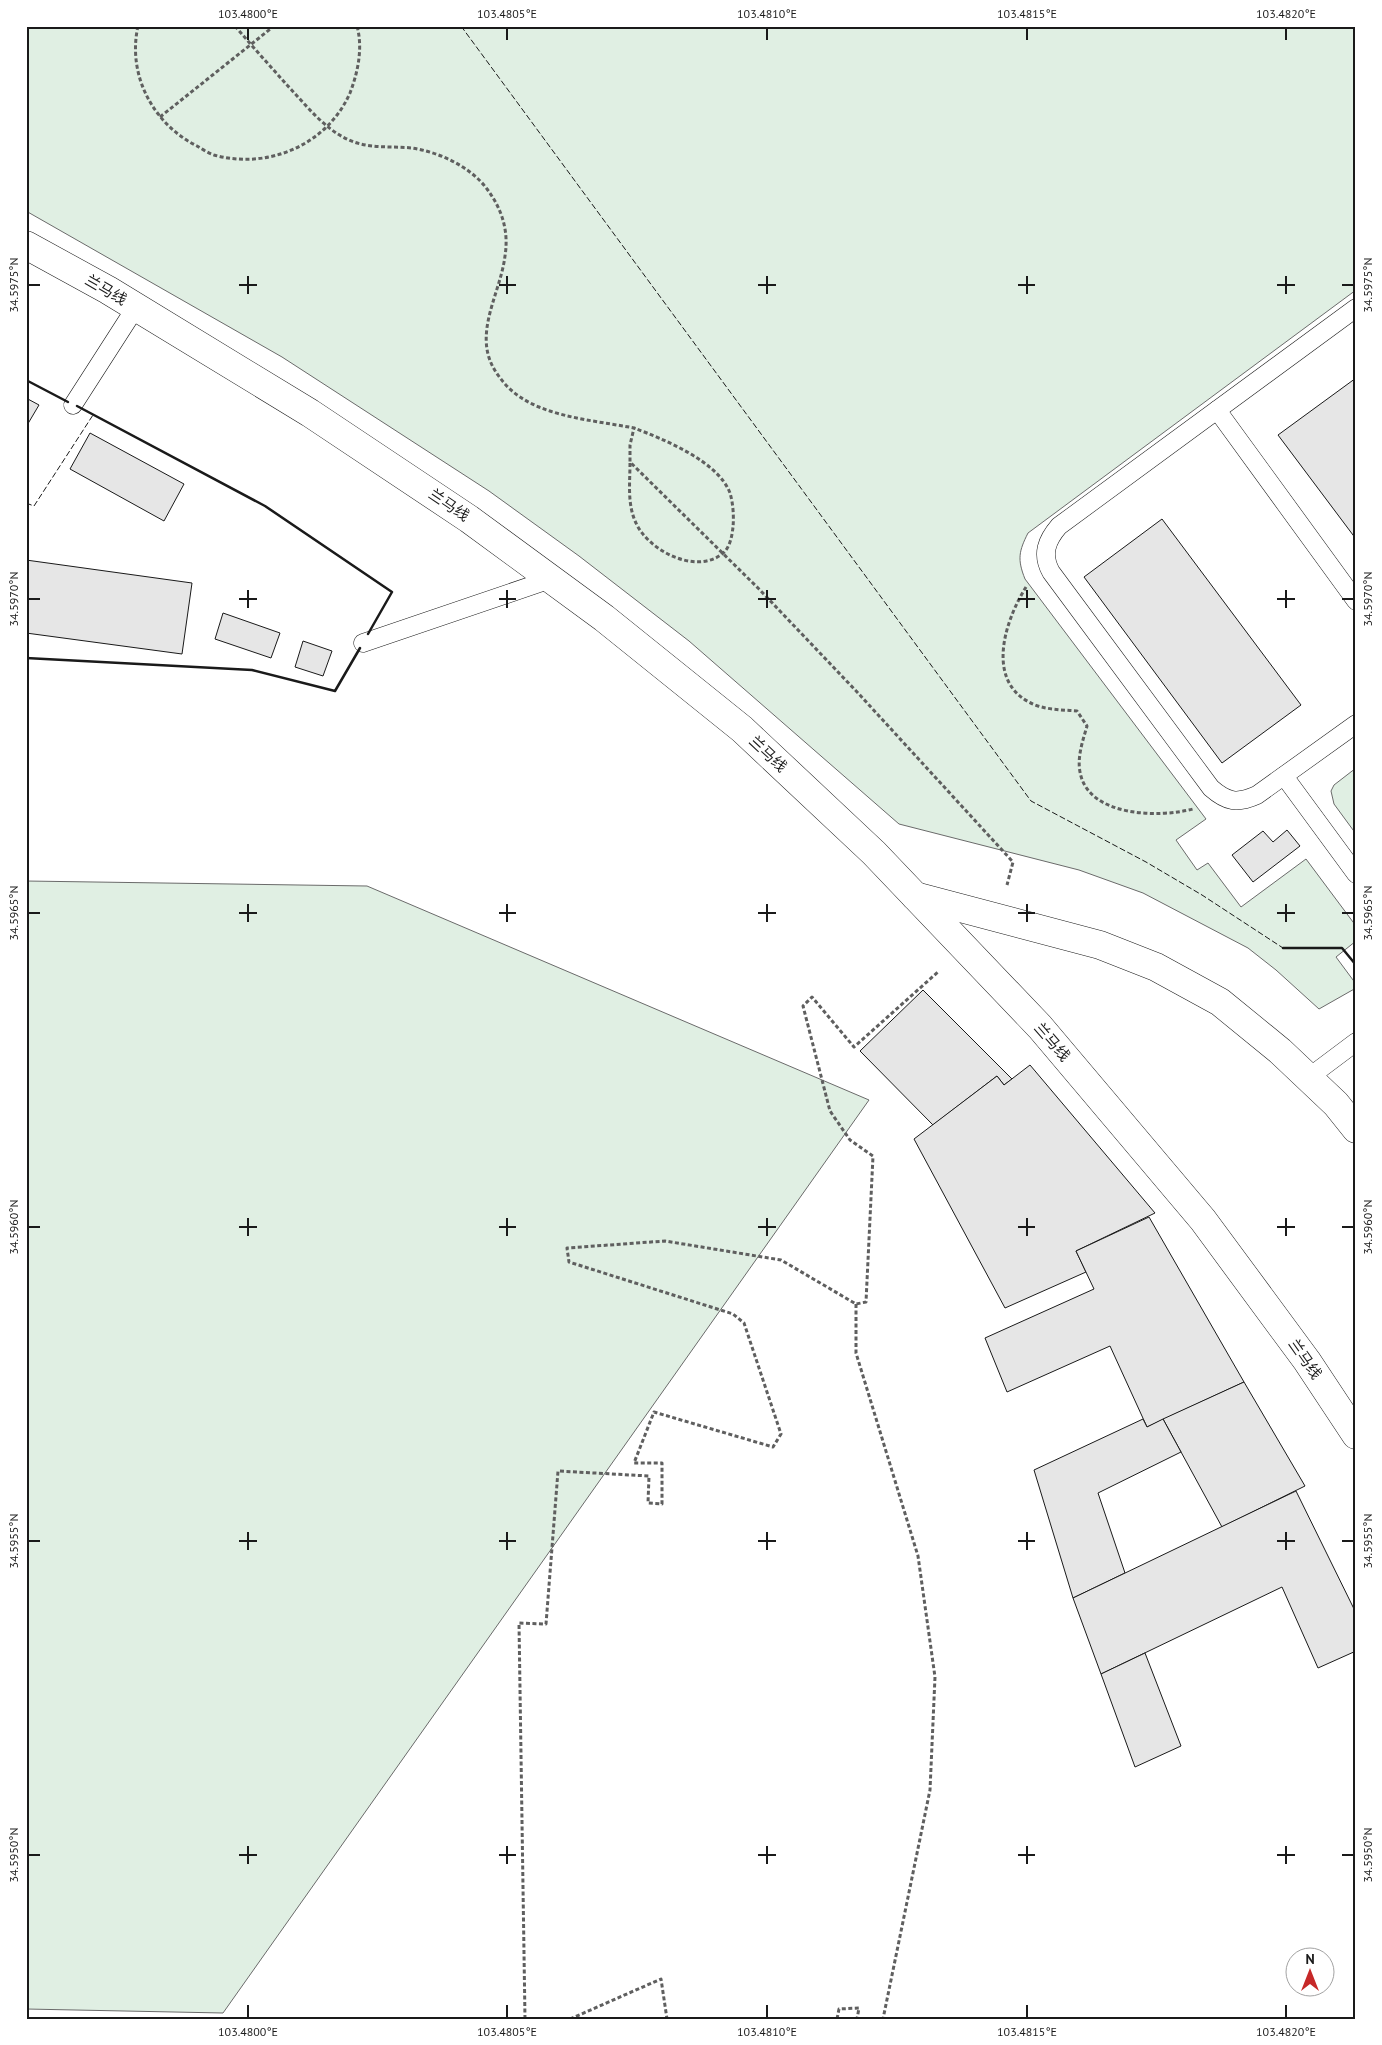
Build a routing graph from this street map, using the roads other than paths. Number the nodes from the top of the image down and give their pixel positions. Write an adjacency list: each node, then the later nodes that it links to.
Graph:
1 (26, 244): 2 (main road, 兰马线)
2 (136, 307): 4 (lane); 6 (main road, 兰马线)
3 (1356, 308): 5 (lane)
4 (73, 404)
5 (1217, 410): 7 (lane); 10 (lane)
6 (551, 579): 8 (lane); 12 (main road, 兰马线)
7 (1356, 601)
8 (363, 642)
9 (1356, 724): 10 (lane)
10 (1284, 776): 11 (lane)
11 (1356, 874)
12 (915, 896): 14 (main road); 16 (main road, 兰马线)
13 (1356, 1042): 14 (lane)
14 (1308, 1078): 15 (main road)
15 (1356, 1129)
16 (1356, 1435)

